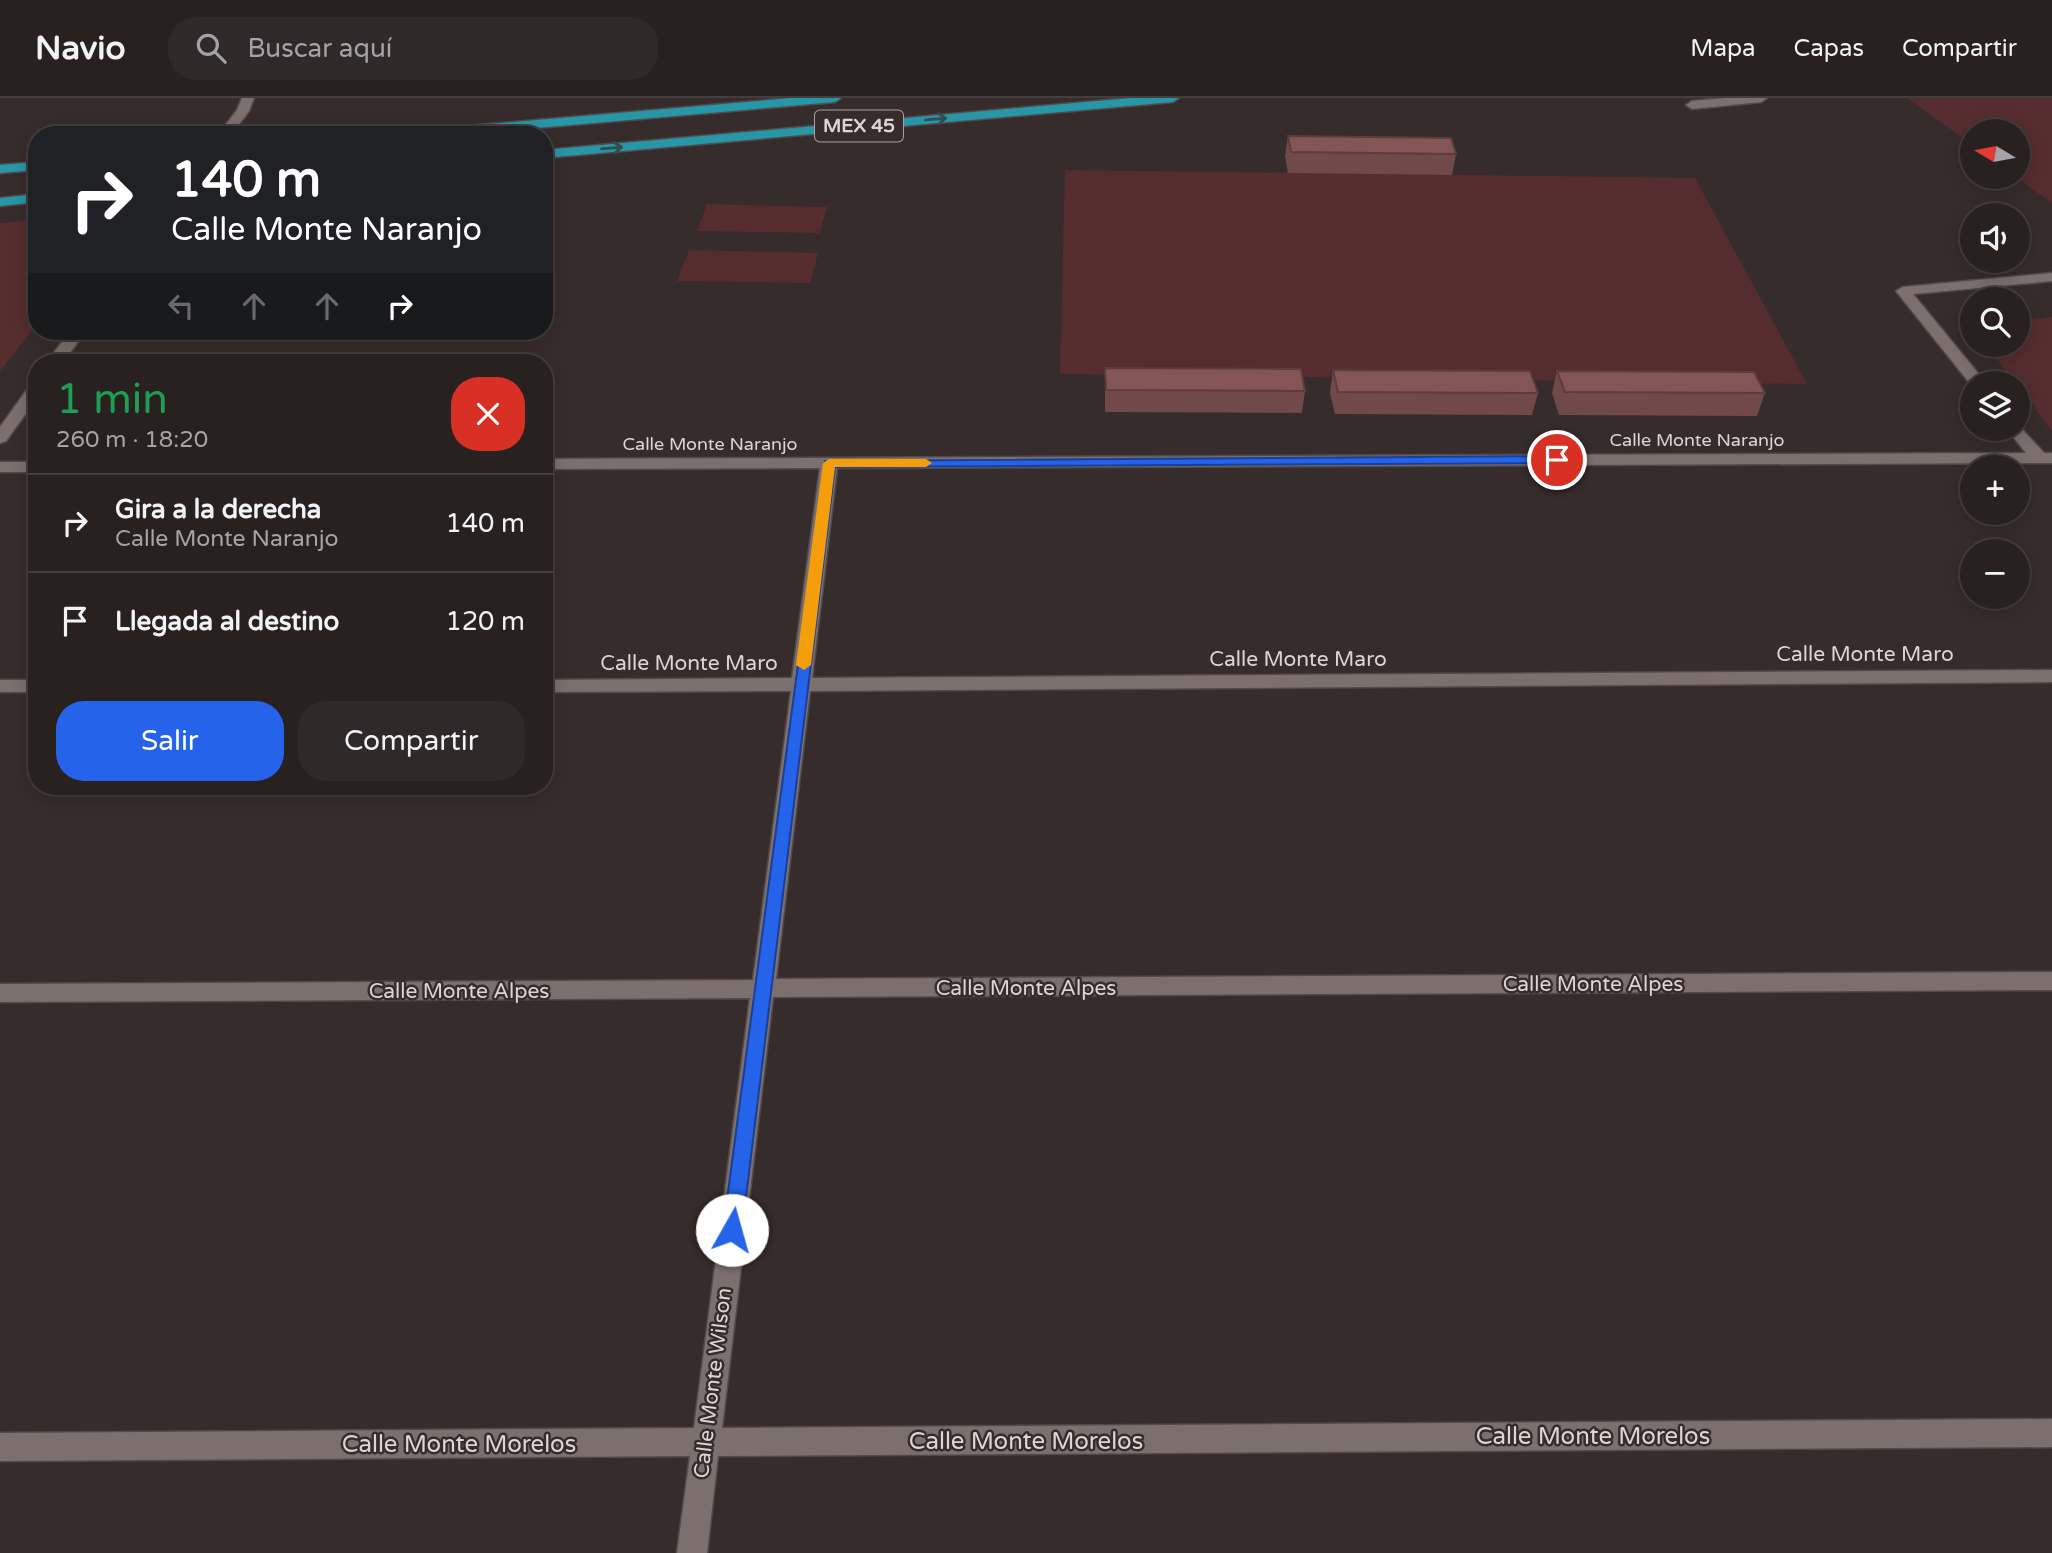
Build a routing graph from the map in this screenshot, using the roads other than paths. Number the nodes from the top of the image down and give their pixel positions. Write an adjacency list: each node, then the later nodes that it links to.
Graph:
1 (248, 98): 6 (street)
2 (835, 98): 7 (highway, MEX 45)
3 (1173, 98): 8 (highway, MEX 45, one-way to 3)
4 (1761, 98): 5 (street)
5 (1692, 105)
6 (231, 126)
7 (513, 126)
8 (553, 152)
9 (28, 167): 10 (highway)
10 (0, 169)
11 (28, 199): 12 (highway)
12 (0, 202)
13 (2052, 277): 14 (street)
14 (1968, 371)
15 (28, 399): 16 (street)
16 (0, 438)
17 (2028, 441): 18 (street)
18 (2046, 458): 19 (street, Calle Monte Naranjo); 23 (street)
19 (829, 463): 20 (street, Calle Monte Naranjo); 26 (street, Calle Monte Wilson)
20 (553, 464)
21 (0, 467): 22 (street)
22 (28, 467)
23 (2052, 475)
24 (2052, 676): 26 (street, Calle Monte Maro)
25 (553, 685): 26 (street, Calle Monte Maro)
26 (801, 685): 30 (street, Calle Monte Wilson)
27 (0, 686): 28 (street)
28 (28, 686)
29 (2052, 981): 30 (street, Calle Monte Alpes)
30 (763, 990): 31 (street, Calle Monte Alpes); 33 (street, Calle Monte Wilson)
31 (0, 993)
32 (2052, 1433): 33 (street, Calle Monte Morelos)
33 (706, 1443): 34 (street, Calle Monte Morelos); 35 (street, Calle Monte Wilson)
34 (0, 1447)
35 (692, 1553)

